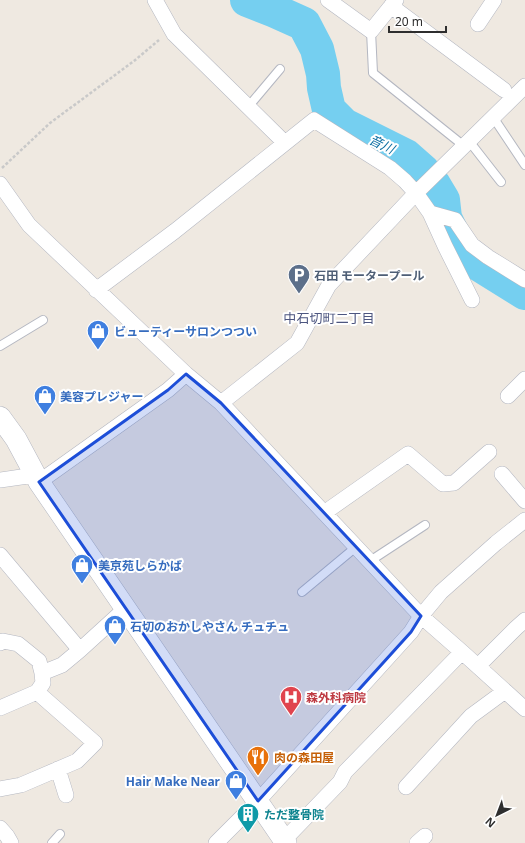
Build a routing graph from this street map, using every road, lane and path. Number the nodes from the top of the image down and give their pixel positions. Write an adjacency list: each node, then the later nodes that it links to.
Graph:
1 (155, 0): 6 (street)
2 (494, 0): 5 (street)
3 (331, 1): 7 (street)
4 (393, 3): 7 (street); 10 (street)
5 (478, 24)
6 (171, 29): 11 (street); 16 (path)
7 (371, 31): 14 (lane)
8 (280, 69): 11 (lane)
9 (525, 86): 12 (street)
10 (504, 90)
11 (248, 107): 13 (street)
12 (493, 117): 14 (street); 15 (lane)
13 (286, 143): 19 (street); 22 (street)
14 (467, 143): 17 (lane); 19 (street)
15 (525, 165)
16 (0, 170)
17 (501, 182)
18 (0, 184): 22 (street)
19 (419, 190): 20 (street); 29 (street)
20 (433, 214): 21 (street); 23 (street)
21 (525, 280)
22 (96, 290): 26 (street)
23 (472, 300)
24 (43, 320): 25 (lane)
25 (0, 346)
26 (186, 374): 29 (street); 33 (street)
27 (525, 379): 28 (street)
28 (508, 396)
29 (221, 403): 36 (street)
30 (0, 417): 33 (street)
31 (489, 452): 36 (street)
32 (502, 474): 35 (street)
33 (37, 479): 34 (street); 43 (street)
34 (0, 480)
35 (525, 501)
36 (324, 512): 39 (street)
37 (525, 520): 44 (street)
38 (425, 525): 41 (lane)
39 (356, 547): 41 (street); 42 (lane)
40 (0, 555): 47 (street)
41 (370, 561): 44 (street)
42 (302, 592)
43 (126, 609): 47 (street); 59 (street)
44 (421, 616): 48 (street); 59 (street)
45 (525, 620): 49 (street)
46 (0, 643): 50 (street)
47 (80, 650): 50 (street)
48 (462, 652): 49 (street); 62 (street)
49 (478, 666): 51 (street)
50 (42, 673): 52 (street)
51 (505, 691): 54 (street); 56 (street)
52 (37, 692): 53 (street); 55 (street)
53 (0, 708)
54 (525, 709)
55 (58, 769): 57 (street); 58 (street)
56 (406, 787)
57 (0, 789)
58 (66, 795)
59 (258, 801): 62 (street); 65 (street)
60 (0, 828): 63 (street)
61 (60, 834): 64 (lane)
62 (285, 841)
63 (11, 843)
64 (52, 843)
65 (216, 843)

